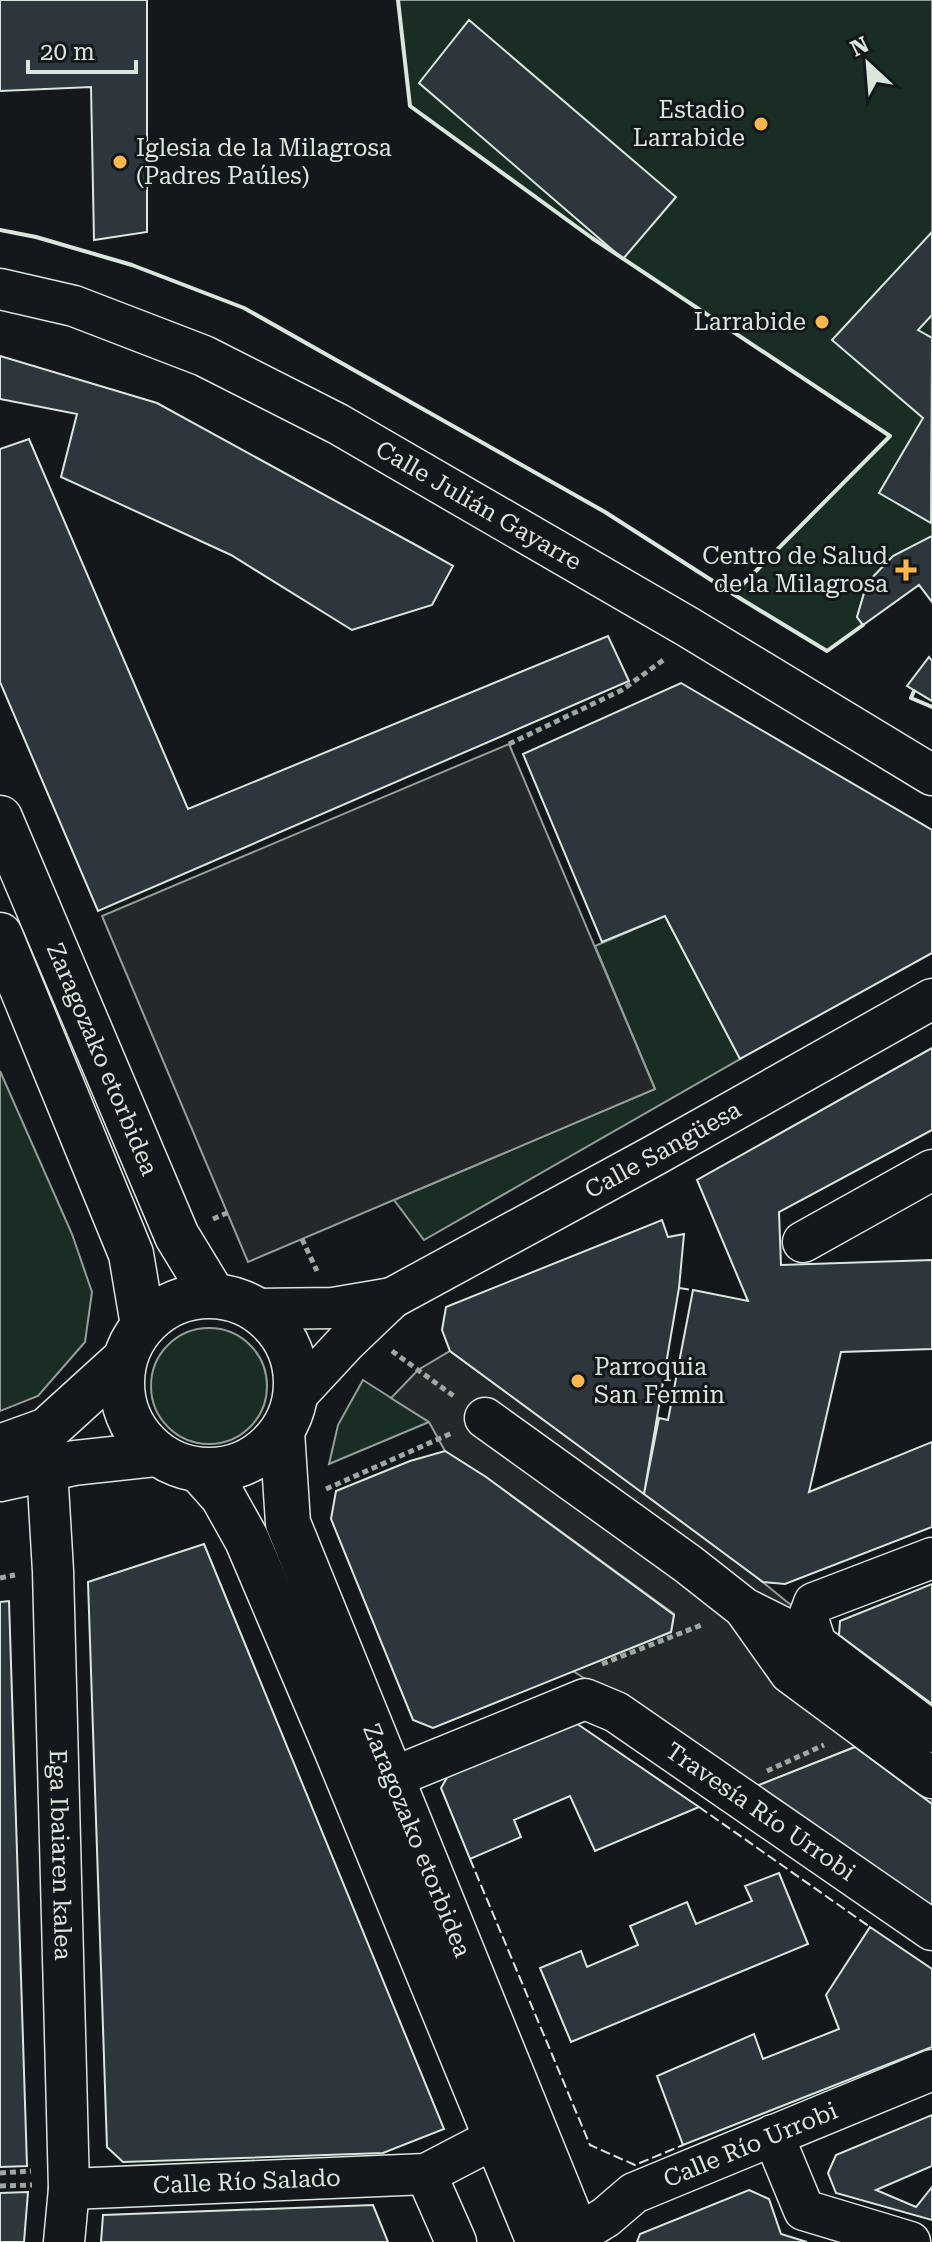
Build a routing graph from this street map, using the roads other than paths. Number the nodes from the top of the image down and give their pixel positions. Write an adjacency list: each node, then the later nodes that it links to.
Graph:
1 (0, 289): 2 (street, Calle Julián Gayarre)
2 (932, 775)
3 (0, 818): 8 (main road, Zaragozako etorbidea)
4 (0, 935): 11 (main road, Zaragozako etorbidea)
5 (932, 999): 9 (street, Calle Sangüesa)
6 (932, 1170): 7 (street)
7 (803, 1242)
8 (213, 1295): 10 (main road); 11 (main road)
9 (392, 1298): 10 (street, Calle Sangüesa); 12 (street, Calle Sangüesa)
10 (256, 1309): 12 (main road)
11 (134, 1343): 14 (main road); 15 (main road)
12 (289, 1414): 17 (main road); 24 (main road, Zaragozako etorbidea)
13 (485, 1418): 20 (street)
14 (0, 1447)
15 (157, 1454): 16 (main road); 17 (main road)
16 (47, 1469): 18 (main road); 30 (street, Ega Ibaiaren kalea)
17 (199, 1470): 24 (main road, Zaragozako etorbidea)
18 (0, 1479)
19 (932, 1558): 21 (street)
20 (744, 1608): 21 (street); 23 (street)
21 (816, 1644): 22 (street)
22 (932, 1732)
23 (932, 1778)
24 (373, 1785): 25 (street, Travesía Río Urrobi); 28 (main road, Zaragozako etorbidea); 31 (main road, Zaragozako etorbidea)
25 (932, 1930)
26 (932, 2070): 27 (street, Calle Río Urrobi)
27 (773, 2135): 31 (street, Calle Río Urrobi); 34 (street)
28 (495, 2138): 29 (street, Calle Río Salado); 31 (main road, Zaragozako etorbidea)
29 (426, 2174): 30 (street, Calle Río Salado); 33 (street)
30 (51, 2187): 32 (street, Ega Ibaiaren kalea)
31 (566, 2241)
32 (64, 2242)
33 (456, 2242)
34 (910, 2242)

